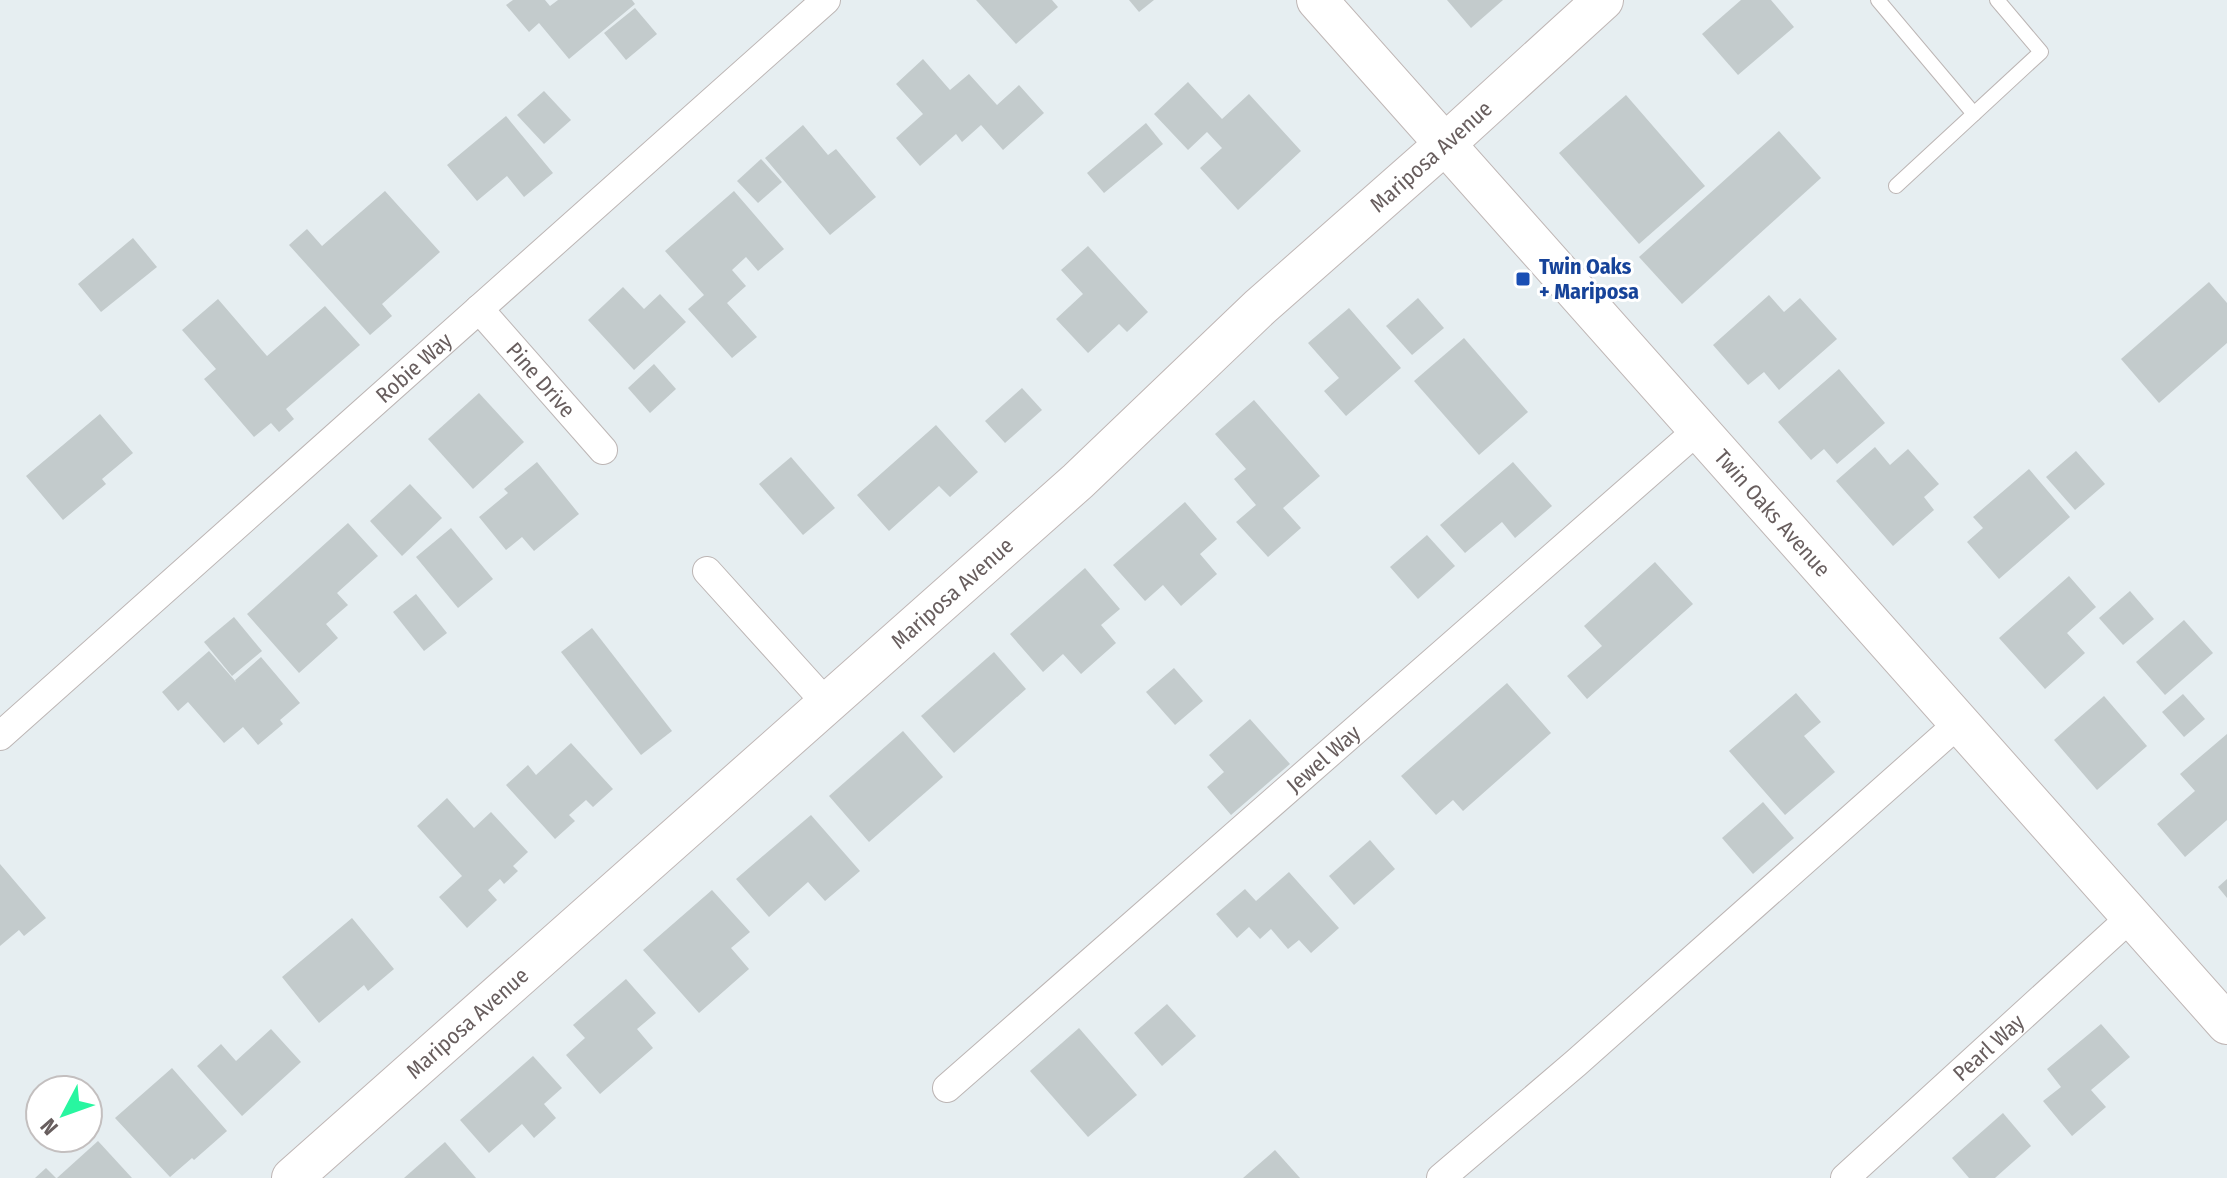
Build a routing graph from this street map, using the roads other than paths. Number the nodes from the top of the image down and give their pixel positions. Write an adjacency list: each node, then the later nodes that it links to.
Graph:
1 (826, 0): 9 (street, Robie Way)
2 (1317, 0): 7 (street, Twin Oaks Avenue)
3 (1603, 0): 7 (street, Mariposa Avenue)
4 (1878, 0): 6 (lane)
5 (1997, 0): 6 (lane)
6 (1974, 114): 8 (lane)
7 (1445, 144): 10 (street, Twin Oaks Avenue); 13 (street, Mariposa Avenue)
8 (1896, 186)
9 (479, 309): 11 (street, Pine Drive); 15 (street, Robie Way)
10 (1699, 429): 14 (street, Twin Oaks Avenue); 18 (street, Jewel Way)
11 (603, 450)
12 (707, 571): 13 (street)
13 (828, 705): 19 (street, Mariposa Avenue)
14 (1959, 723): 16 (street, Twin Oaks Avenue); 20 (street)
15 (0, 736)
16 (2131, 917): 17 (street, Twin Oaks Avenue); 21 (street, Pearl Way)
17 (2227, 1024)
18 (947, 1088)
19 (292, 1178)
20 (1441, 1178)
21 (1845, 1178)

